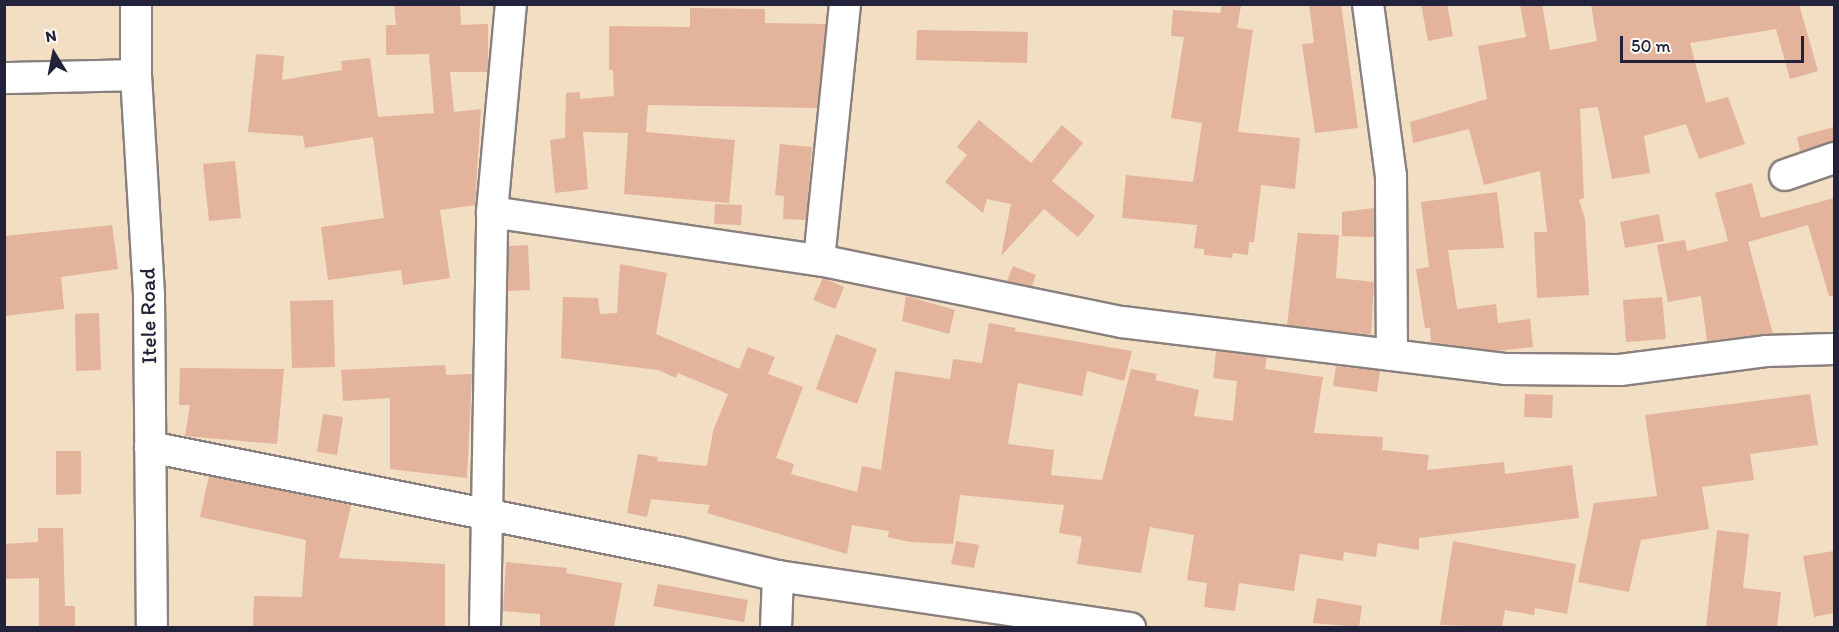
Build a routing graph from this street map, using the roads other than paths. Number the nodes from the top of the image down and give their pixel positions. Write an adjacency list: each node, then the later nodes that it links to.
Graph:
1 (136, 4): 5 (street, Itele Road)
2 (512, 4): 9 (street)
3 (845, 4): 10 (street)
4 (1368, 4): 12 (street)
5 (136, 75): 6 (street); 13 (street, Itele Road)
6 (4, 78)
7 (1834, 158): 8 (street)
8 (1785, 175)
9 (492, 212): 10 (street); 14 (street)
10 (819, 260): 12 (street)
11 (1834, 349): 12 (street)
12 (1392, 355)
13 (150, 447): 14 (street); 16 (street, Itele Road)
14 (487, 516): 15 (street); 17 (street)
15 (778, 576): 18 (street); 19 (street)
16 (152, 627)
17 (485, 627)
18 (776, 627)
19 (1130, 627)

